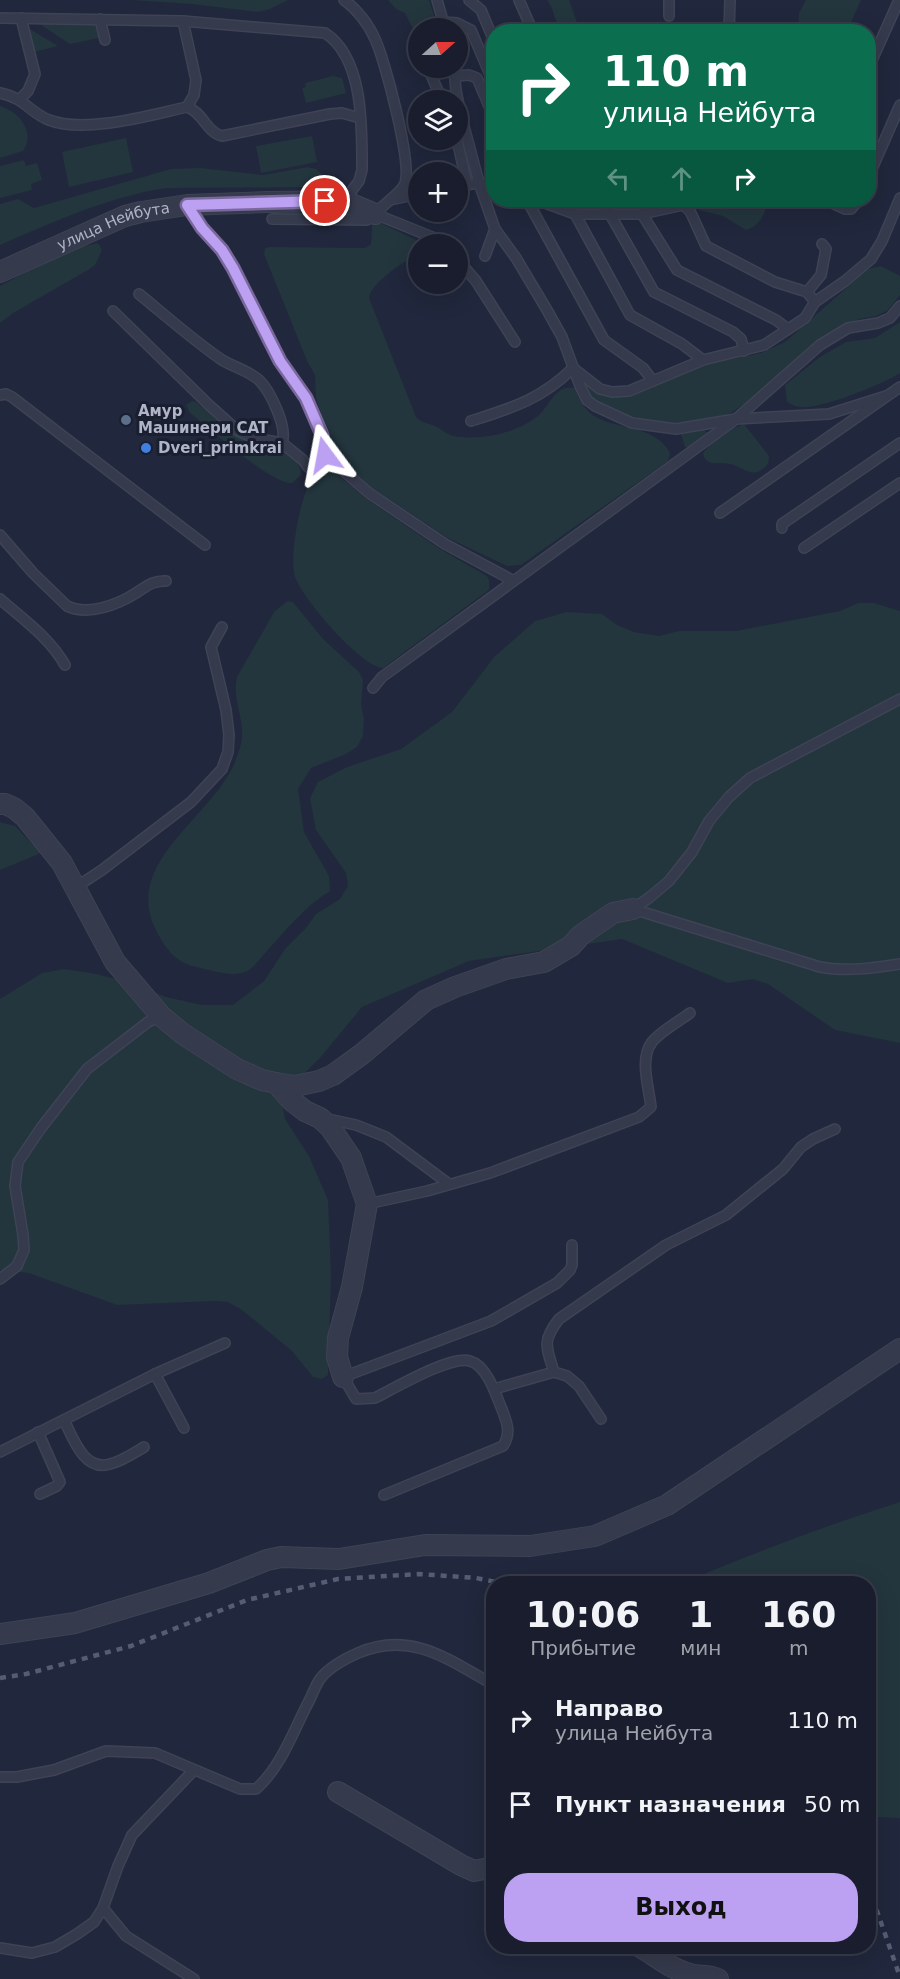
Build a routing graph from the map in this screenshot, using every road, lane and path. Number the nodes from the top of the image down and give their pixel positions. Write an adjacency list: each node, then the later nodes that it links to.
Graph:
1 (344, 0): 35 (lane)
2 (437, 0): 11 (lane)
3 (469, 0): 14 (lane)
4 (519, 0): 15 (lane)
5 (669, 0): 8 (lane)
6 (730, 0): 16 (lane)
7 (899, 0): 19 (lane)
8 (669, 16)
9 (0, 18): 10 (lane)
10 (21, 18): 12 (lane); 24 (lane)
11 (442, 18)
12 (100, 19): 13 (lane); 18 (lane)
13 (183, 21): 27 (lane); 28 (lane)
14 (487, 24)
15 (530, 24)
16 (729, 24)
17 (468, 27): 20 (lane)
18 (105, 40)
19 (876, 51)
20 (486, 65)
21 (468, 75): 25 (lane)
22 (455, 78): 30 (lane)
23 (0, 93): 24 (lane)
24 (20, 99): 27 (lane)
25 (486, 99)
26 (900, 105): 29 (lane)
27 (187, 107): 28 (lane)
28 (360, 118): 36 (lane)
29 (876, 160)
30 (479, 183): 31 (lane); 32 (lane); 37 (lane)
31 (468, 184)
32 (486, 184)
33 (408, 196): 35 (lane)
34 (900, 198): 58 (lane)
35 (390, 200): 45 (lane)
36 (344, 201): 38 (street, улица Нейбута); 45 (street, улица Нейбута)
37 (486, 203)
38 (187, 205): 54 (street, улица Нейбута); 74 (lane)
39 (487, 207): 50 (lane)
40 (531, 207): 66 (lane)
41 (556, 207): 46 (lane)
42 (605, 207): 48 (lane)
43 (675, 207): 47 (lane)
44 (686, 207): 56 (lane)
45 (375, 214): 49 (lane); 51 (lane)
46 (575, 214): 48 (lane); 64 (lane)
47 (642, 214): 48 (lane); 61 (lane)
48 (609, 215): 63 (lane)
49 (272, 219)
50 (495, 229): 53 (lane); 65 (lane)
51 (425, 234)
52 (822, 244): 56 (lane)
53 (484, 256)
54 (0, 272)
55 (468, 272): 62 (lane)
56 (807, 292): 58 (lane)
57 (139, 294): 72 (lane)
58 (815, 302): 61 (lane)
59 (900, 306): 70 (lane)
60 (113, 311): 72 (lane)
61 (788, 329): 63 (lane)
62 (515, 342)
63 (744, 351): 64 (lane)
64 (703, 360): 66 (lane)
65 (573, 368): 66 (lane); 70 (lane); 71 (lane)
66 (653, 381)
67 (900, 387): 69 (lane)
68 (0, 395): 79 (lane)
69 (886, 396): 70 (lane); 76 (lane)
70 (736, 419): 81 (lane)
71 (471, 421)
72 (282, 443): 74 (lane)
73 (900, 444): 77 (lane)
74 (325, 455): 81 (lane)
75 (900, 483): 80 (lane)
76 (720, 513)
77 (782, 528)
78 (0, 535): 82 (lane)
79 (205, 545)
80 (804, 548)
81 (512, 580): 86 (lane)
82 (166, 581)
83 (0, 599): 85 (lane)
84 (222, 627): 89 (lane)
85 (65, 665)
86 (373, 688)
87 (900, 699): 90 (lane)
88 (0, 804): 89 (street)
89 (76, 887): 93 (street)
90 (633, 909): 91 (lane); 94 (street)
91 (900, 964)
92 (690, 1013): 97 (lane)
93 (161, 1016): 94 (street); 100 (lane)
94 (276, 1083): 95 (street)
95 (320, 1118): 97 (lane); 98 (street)
96 (835, 1129): 103 (lane)
97 (448, 1184): 98 (lane)
98 (367, 1204): 105 (street)
99 (572, 1245): 105 (lane)
100 (0, 1280)
101 (225, 1343): 104 (lane)
102 (900, 1349): 115 (street)
103 (554, 1372): 106 (lane); 107 (lane)
104 (155, 1374): 108 (lane); 109 (lane)
105 (343, 1377): 106 (lane)
106 (494, 1389): 114 (lane)
107 (601, 1419)
108 (64, 1420): 110 (lane); 111 (lane)
109 (184, 1428)
110 (38, 1432): 112 (lane); 113 (lane)
111 (144, 1447)
112 (0, 1452)
113 (40, 1494)
114 (384, 1495)
115 (0, 1634)
116 (486, 1680): 117 (lane)
117 (194, 1770): 118 (lane); 121 (lane)
118 (0, 1777)
119 (338, 1792): 120 (street)
120 (486, 1869)
121 (103, 1908): 122 (lane); 124 (lane)
122 (0, 1948)
123 (652, 1954): 125 (street)
124 (194, 1979)
125 (718, 1979)

